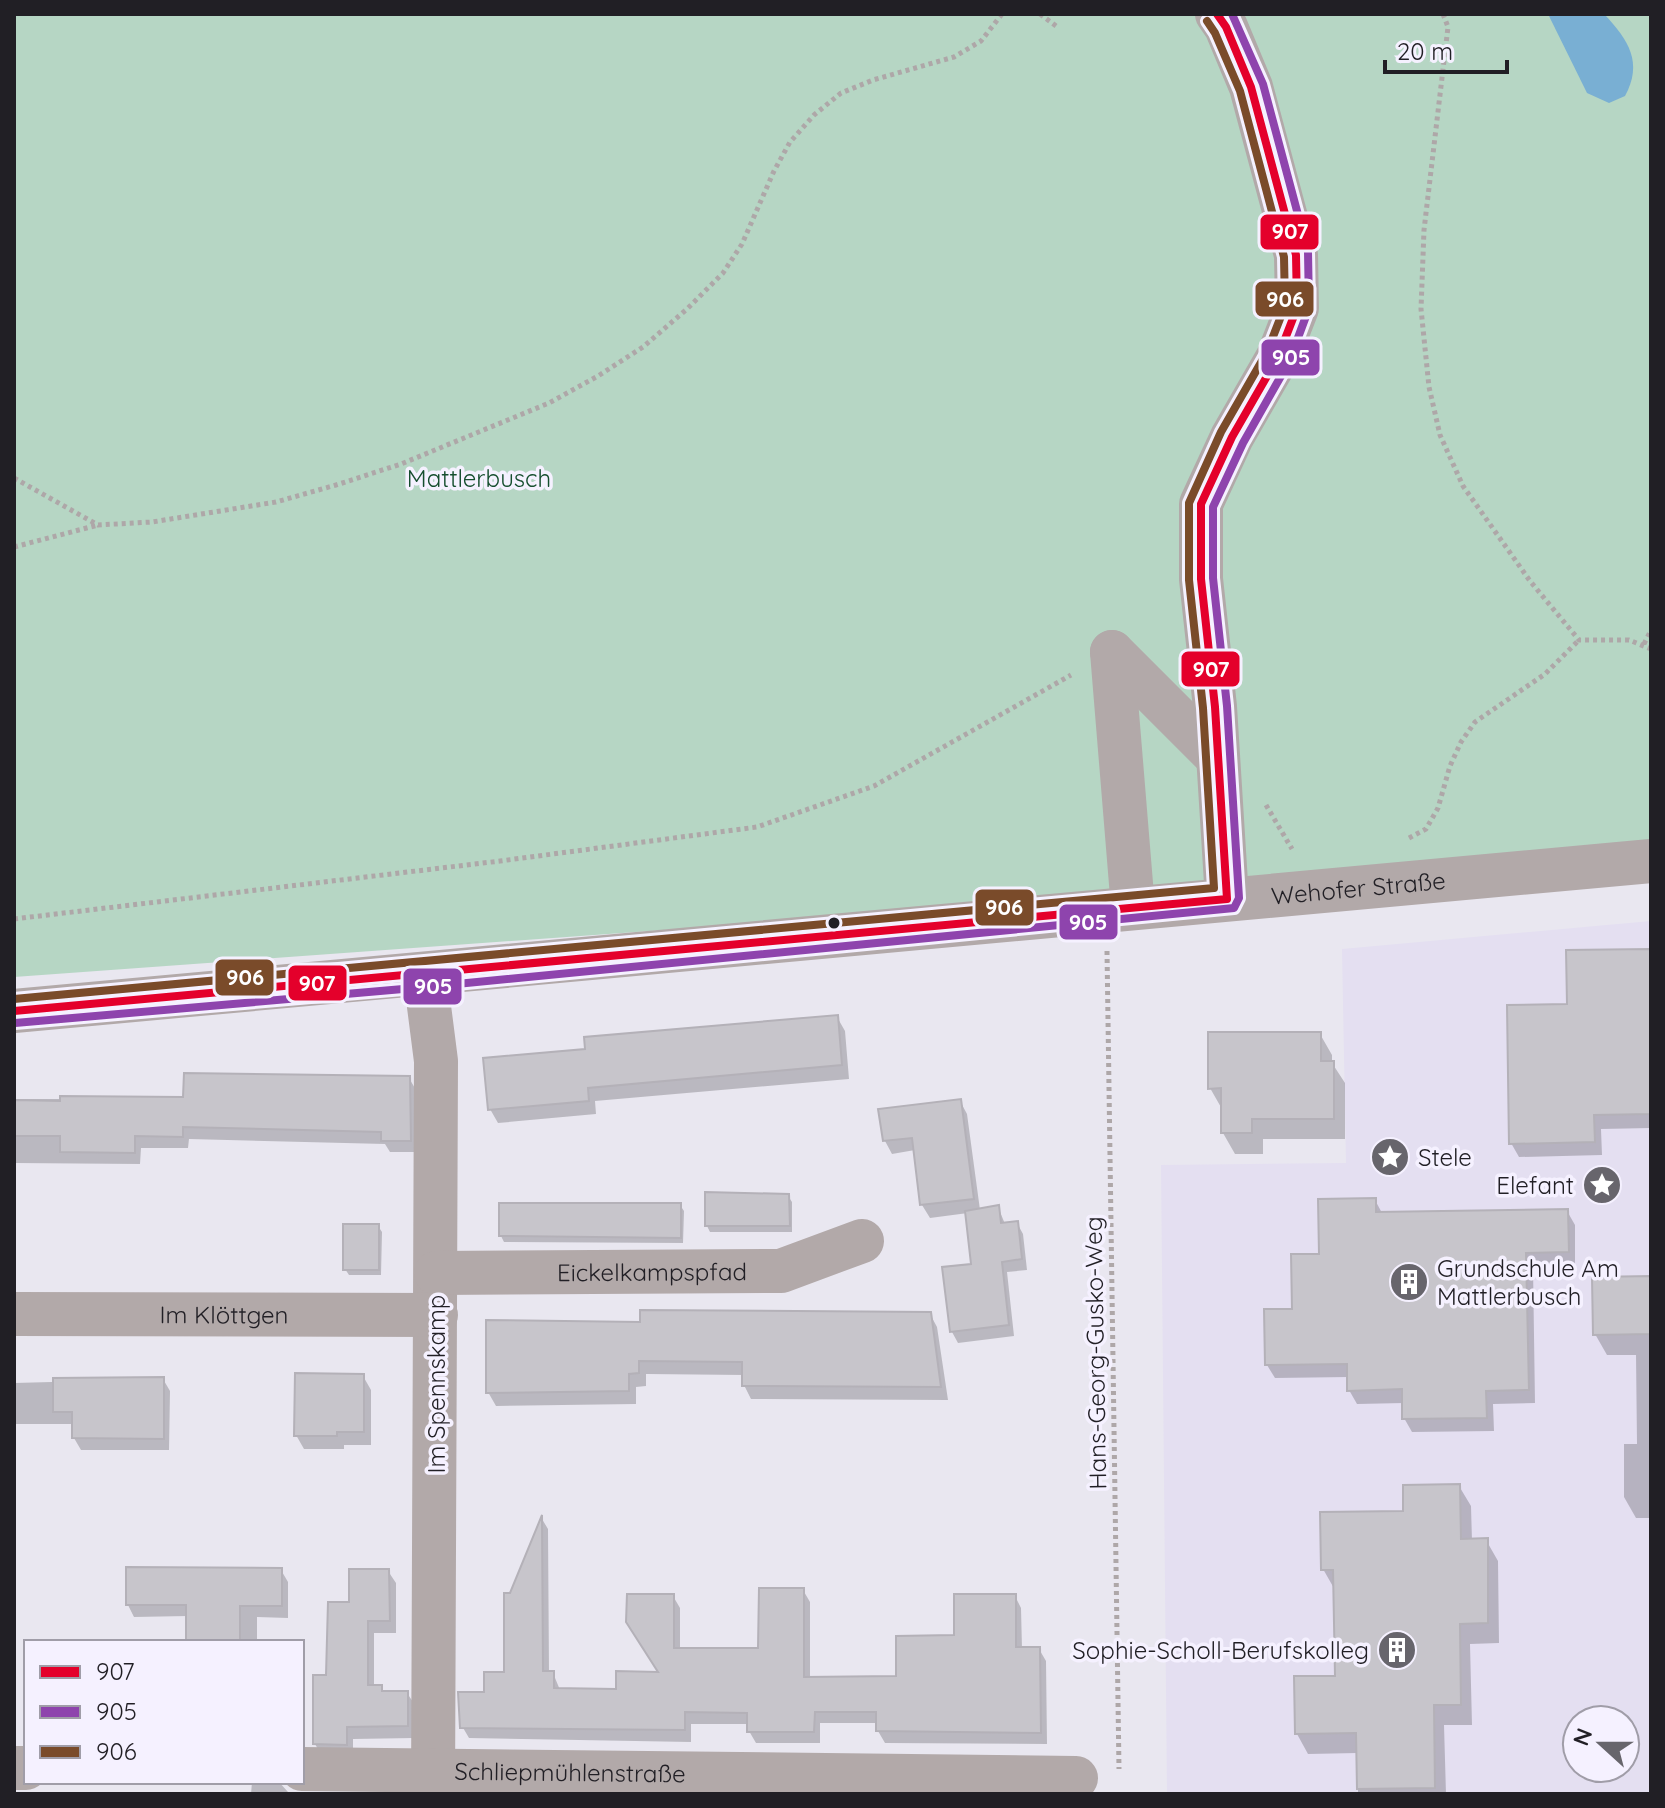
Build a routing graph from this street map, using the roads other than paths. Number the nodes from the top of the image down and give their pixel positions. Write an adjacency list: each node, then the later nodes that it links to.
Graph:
1 (1217, 14): 2 (street)
2 (1217, 757): 4 (street); 5 (street)
3 (1651, 861): 4 (street, Wehofer Straße)
4 (1227, 899): 5 (street, Wehofer Straße)
5 (1120, 910): 6 (street, Wehofer Straße)
6 (425, 975): 7 (street, Wehofer Straße); 9 (street, Im Spennskamp)
7 (14, 1011)
8 (862, 1241): 9 (street, Eickelkampspfad)
9 (436, 1294): 10 (street, Im Klöttgen); 13 (street, Im Spennskamp)
10 (14, 1314)
11 (304, 1769): 13 (street, Schliepmühlenstraße)
12 (1076, 1778): 13 (street, Schliepmühlenstraße)
13 (433, 1782)

